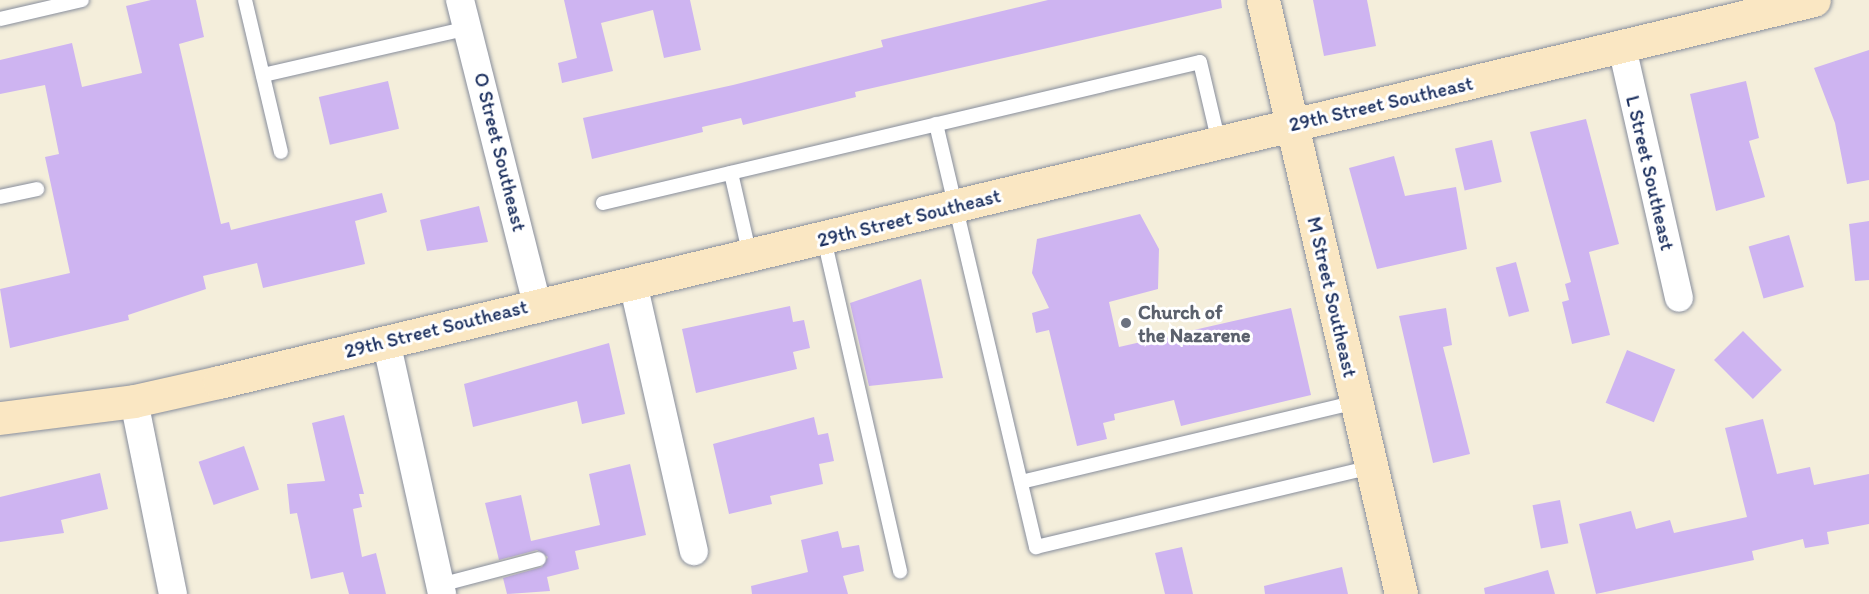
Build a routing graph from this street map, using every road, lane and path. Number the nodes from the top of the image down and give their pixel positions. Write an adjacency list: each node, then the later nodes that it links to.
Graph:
1 (82, 0): 6 (lane)
2 (245, 0): 9 (lane)
3 (460, 0): 7 (street, O Street Southeast)
4 (1263, 0): 11 (street, M Street Southeast)
5 (1814, 0): 8 (street, 29th Street Southeast)
6 (0, 19)
7 (468, 28): 9 (lane); 23 (street, O Street Southeast)
8 (1622, 47): 11 (street, 29th Street Southeast); 22 (street, L Street Southeast)
9 (263, 75): 13 (lane)
10 (936, 124): 12 (lane); 14 (lane); 18 (lane)
11 (1293, 125): 12 (street, 29th Street Southeast); 26 (street, M Street Southeast)
12 (1220, 143): 18 (street, 29th Street Southeast)
13 (280, 152)
14 (731, 173): 17 (lane); 20 (lane)
15 (37, 189): 16 (lane)
16 (0, 197)
17 (603, 203)
18 (956, 207): 19 (street, 29th Street Southeast); 29 (lane)
19 (824, 239): 20 (street, 29th Street Southeast); 32 (lane)
20 (750, 256): 21 (street, 29th Street Southeast)
21 (633, 283): 23 (street, 29th Street Southeast); 30 (street)
22 (1679, 298)
23 (537, 304): 24 (street, 29th Street Southeast)
24 (386, 341): 25 (street, 29th Street Southeast); 33 (street)
25 (134, 401): 27 (street, 29th Street Southeast); 34 (street)
26 (1357, 402): 28 (street, M Street Southeast); 29 (lane)
27 (0, 418)
28 (1372, 467): 29 (lane); 35 (street, M Street Southeast)
29 (1021, 482)
30 (694, 550)
31 (539, 559): 33 (lane)
32 (900, 571)
33 (441, 589)
34 (173, 594)
35 (1401, 594)

